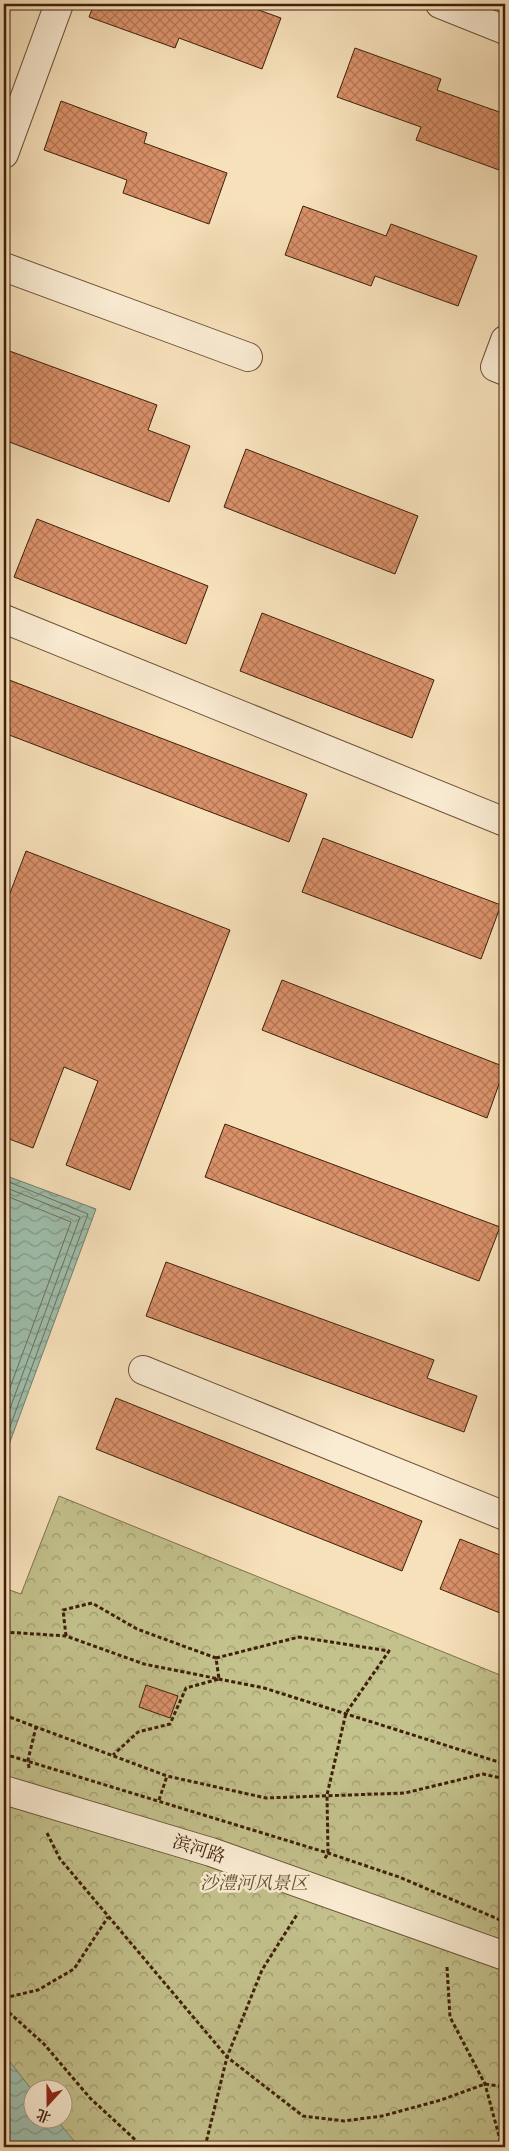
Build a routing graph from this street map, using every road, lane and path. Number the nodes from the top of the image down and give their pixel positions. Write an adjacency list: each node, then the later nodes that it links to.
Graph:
1 (59, 4): 4 (street)
2 (440, 4): 3 (street)
3 (505, 30)
4 (4, 154)
5 (4, 267): 7 (street)
6 (505, 340): 8 (street)
7 (248, 357)
8 (505, 372)
9 (4, 619): 10 (street)
10 (505, 822)
11 (143, 1370): 12 (street)
12 (505, 1516)
13 (4, 1632): 14 (path)
14 (66, 1636): 15 (path); 16 (path)
15 (216, 1658): 16 (path); 17 (path)
16 (219, 1679): 17 (path); 21 (path)
17 (346, 1713): 23 (path); 27 (path)
18 (4, 1715): 19 (path)
19 (36, 1727): 21 (path); 22 (path)
20 (4, 1754): 22 (path)
21 (112, 1756): 24 (path)
22 (28, 1760): 28 (path); 29 (path)
23 (505, 1764)
24 (167, 1776): 27 (path); 29 (path)
25 (505, 1779): 27 (path)
26 (4, 1790): 28 (street, 滨河路)
27 (327, 1795): 30 (path)
28 (32, 1798): 31 (street, 滨河路); 32 (path)
29 (159, 1800): 30 (path)
30 (328, 1853): 31 (path); 33 (path)
31 (313, 1888): 34 (street, 滨河路); 38 (path)
32 (108, 1917): 36 (path); 38 (path)
33 (505, 1922)
34 (451, 1937): 35 (street, 滨河路); 39 (path)
35 (505, 1956)
36 (4, 1998)
37 (4, 2008): 41 (path)
38 (227, 2057): 39 (path); 42 (path)
39 (485, 2084): 40 (path); 43 (path)
40 (505, 2087)
41 (144, 2147)
42 (204, 2147)
43 (502, 2147)

